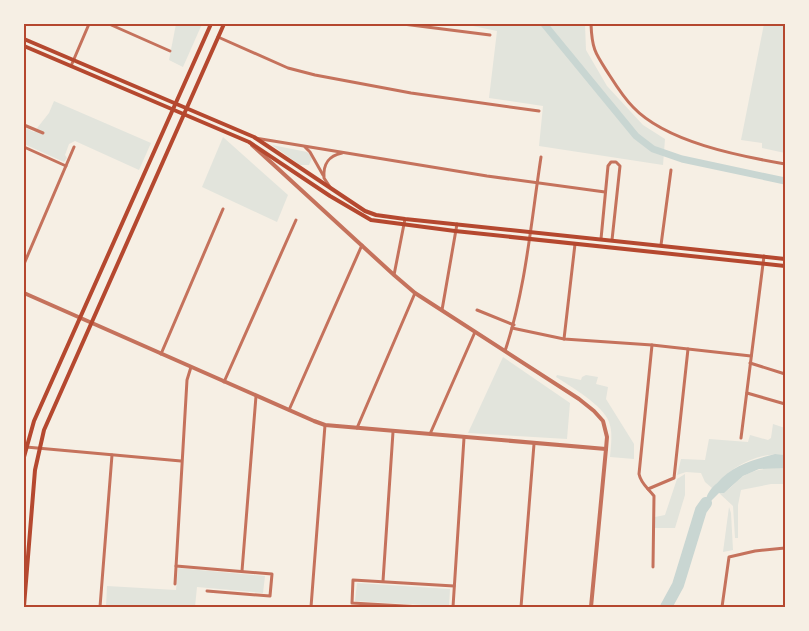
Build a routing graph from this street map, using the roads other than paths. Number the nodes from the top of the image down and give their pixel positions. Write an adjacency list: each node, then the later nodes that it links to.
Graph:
1 (89, 24): 12 (street)
2 (109, 24): 11 (street)
3 (211, 24): 14 (main road)
4 (224, 24): 8 (main road)
5 (403, 24): 7 (street)
6 (591, 24): 28 (street)
7 (490, 35)
8 (218, 36): 15 (main road); 17 (street)
9 (24, 38): 12 (main road)
10 (24, 46): 13 (main road)
11 (170, 51)
12 (74, 60): 13 (street); 14 (main road)
13 (71, 66): 16 (main road)
14 (176, 103): 15 (main road); 16 (main road)
15 (187, 107): 18 (main road); 21 (main road)
16 (174, 109): 18 (main road); 58 (main road)
17 (539, 111)
18 (184, 114): 22 (main road); 59 (main road)
19 (24, 124): 20 (street)
20 (44, 133)
21 (254, 137): 23 (street); 33 (main road)
22 (249, 142): 39 (main road); 46 (street)
23 (304, 145): 26 (street); 31 (street)
24 (24, 147): 29 (street)
25 (74, 147): 29 (street)
26 (348, 152): 31 (street); 32 (street)
27 (541, 157): 32 (street)
28 (785, 164)
29 (66, 166): 50 (street)
30 (671, 170): 47 (street)
31 (324, 178): 33 (street)
32 (537, 183): 34 (street); 41 (street)
33 (334, 191): 36 (main road)
34 (605, 192): 43 (street); 44 (street)
35 (223, 209): 66 (street)
36 (405, 219): 38 (main road); 39 (street)
37 (296, 220): 71 (street)
38 (456, 224): 40 (street); 41 (main road)
39 (404, 225): 40 (main road); 53 (street)
40 (455, 231): 42 (main road); 56 (street)
41 (530, 232): 42 (street); 43 (main road)
42 (529, 239): 45 (main road); 60 (street)
43 (601, 239): 44 (main road)
44 (612, 240): 47 (main road)
45 (575, 244): 51 (main road); 62 (street)
46 (362, 245): 53 (street); 75 (street)
47 (661, 246): 48 (main road)
48 (764, 256): 49 (main road); 51 (street)
49 (785, 259)
50 (24, 264)
51 (763, 264): 52 (main road); 67 (street)
52 (785, 266)
53 (394, 275): 55 (street)
54 (24, 293): 58 (street)
55 (415, 293): 56 (street); 77 (street)
56 (442, 310): 61 (street)
57 (477, 310): 60 (street)
58 (81, 318): 59 (street); 83 (main road)
59 (91, 323): 66 (street); 84 (main road)
60 (513, 326): 62 (street); 65 (street)
61 (475, 332): 65 (street); 79 (street)
62 (564, 339): 63 (street)
63 (652, 345): 64 (street); 89 (street)
64 (688, 349): 67 (street); 89 (street)
65 (505, 351): 85 (street)
66 (161, 354): 69 (street)
67 (751, 356): 68 (street)
68 (750, 363): 70 (street); 72 (street)
69 (191, 367): 71 (street); 88 (street)
70 (785, 374)
71 (224, 382): 73 (street)
72 (747, 393): 74 (street); 81 (street)
73 (256, 396): 75 (street); 93 (street)
74 (785, 404)
75 (289, 410): 76 (street)
76 (325, 425): 77 (street); 100 (street)
77 (357, 428): 78 (street)
78 (393, 432): 79 (street); 94 (street)
79 (429, 434): 80 (street)
80 (464, 438): 82 (street); 96 (street)
81 (741, 438)
82 (534, 444): 85 (street); 103 (street)
83 (26, 447): 84 (street); 87 (main road)
84 (39, 448): 86 (street); 98 (main road)
85 (606, 450): 104 (street)
86 (112, 454): 88 (street); 99 (street)
87 (24, 457)
88 (181, 461): 91 (street)
89 (648, 489): 92 (street)
90 (785, 548): 105 (street)
91 (176, 566): 93 (street); 95 (street)
92 (653, 567)
93 (242, 571): 97 (street)
94 (383, 582): 96 (street); 101 (street)
95 (175, 584)
96 (454, 586): 102 (street)
97 (207, 591)
98 (24, 606)
99 (100, 607)
100 (311, 607)
101 (421, 607)
102 (453, 607)
103 (521, 607)
104 (591, 607)
105 (722, 607)

